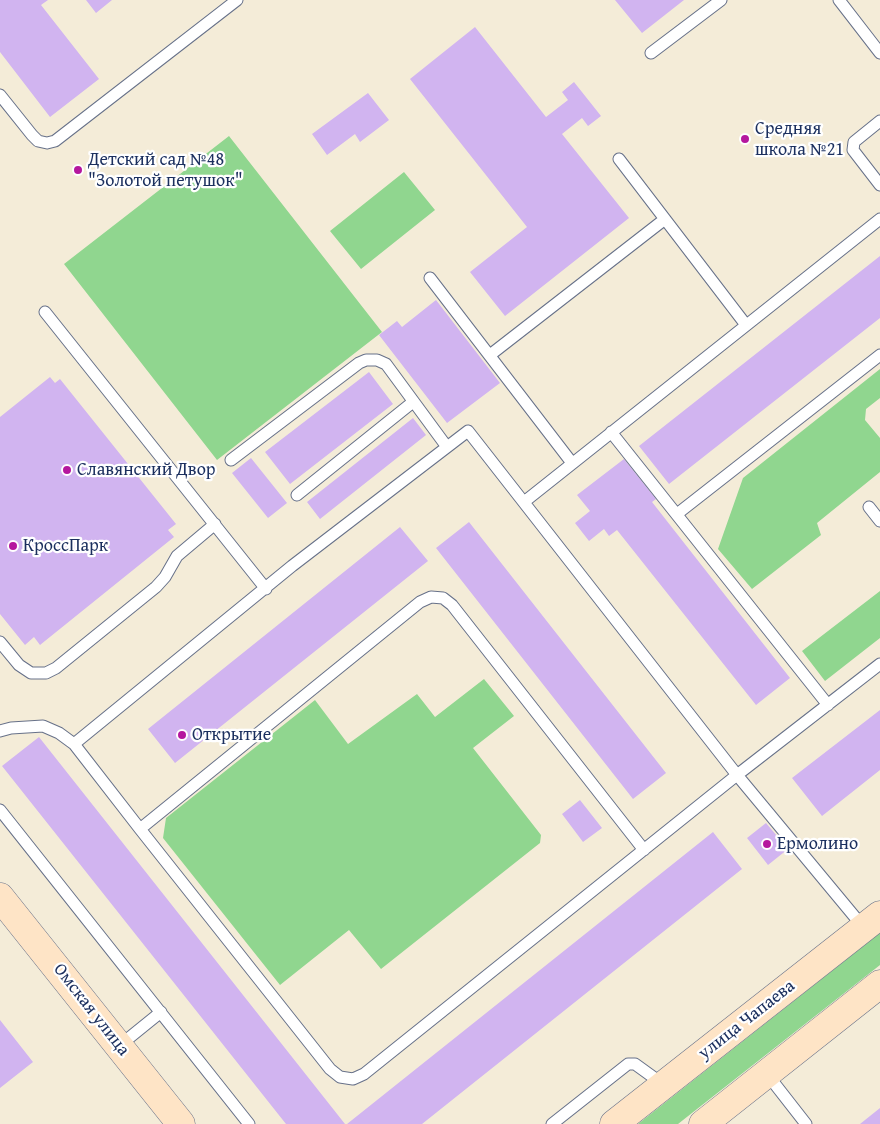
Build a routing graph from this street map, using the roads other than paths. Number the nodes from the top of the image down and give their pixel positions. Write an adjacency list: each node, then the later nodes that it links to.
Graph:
1 (237, 0): 6 (lane)
2 (721, 0): 5 (lane)
3 (839, 0): 4 (lane)
4 (880, 53)
5 (651, 54)
6 (0, 95)
7 (880, 120): 9 (lane)
8 (619, 159): 10 (lane)
9 (880, 185)
10 (665, 219): 14 (lane); 15 (lane)
11 (880, 219): 14 (lane)
12 (430, 278): 15 (lane)
13 (45, 312): 27 (lane)
14 (746, 325): 18 (lane)
15 (490, 355): 21 (lane)
16 (880, 355): 25 (lane)
17 (414, 402): 19 (lane); 20 (lane); 22 (lane)
18 (611, 432): 21 (lane); 25 (lane)
19 (447, 447): 23 (lane); 28 (lane)
20 (230, 460)
21 (572, 463): 23 (lane)
22 (297, 495)
23 (524, 502): 34 (lane)
24 (869, 507): 26 (lane)
25 (677, 514): 31 (lane)
26 (880, 521)
27 (215, 524): 28 (lane); 29 (lane)
28 (266, 588): 33 (lane)
29 (0, 642)
30 (880, 664): 31 (lane)
31 (828, 705): 34 (lane)
32 (0, 731): 33 (lane)
33 (74, 744): 36 (lane)
34 (737, 775): 37 (lane); 39 (lane)
35 (0, 810): 41 (lane)
36 (140, 830): 37 (lane); 37 (lane)
37 (644, 850)
38 (0, 897): 42 (main road, Омская улица)
39 (872, 922): 44 (main road, улица Чапаева)
40 (880, 984): 43 (main road)
41 (161, 1012): 42 (lane); 46 (lane)
42 (119, 1046): 45 (main road, Омская улица)
43 (767, 1074): 49 (main road); 50 (lane)
44 (664, 1085): 47 (lane); 48 (main road, улица Чапаева)
45 (181, 1124)
46 (249, 1124)
47 (552, 1124)
48 (614, 1124)
49 (703, 1124)
50 (806, 1124)

